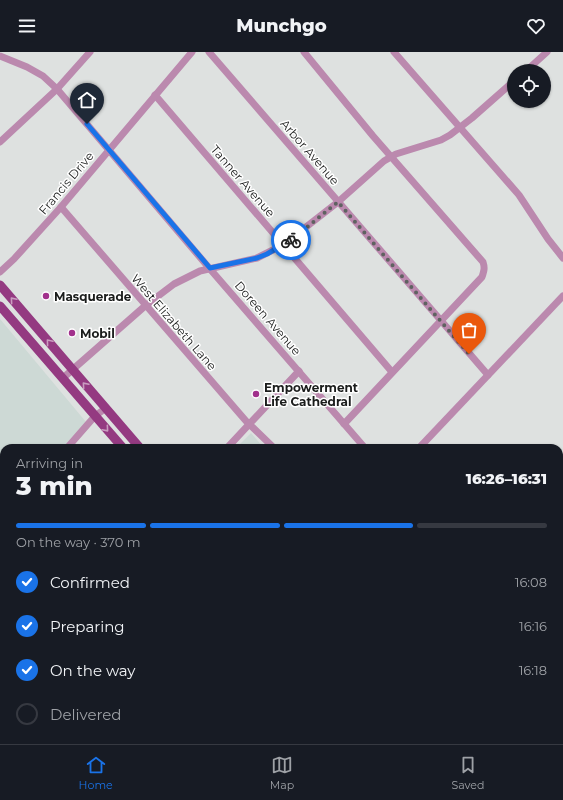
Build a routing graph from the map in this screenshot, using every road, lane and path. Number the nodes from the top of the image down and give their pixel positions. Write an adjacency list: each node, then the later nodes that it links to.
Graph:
1 (90, 52): 10 (street)
2 (192, 52): 11 (street, Francis Drive)
3 (209, 52): 16 (street, Arbor Avenue)
4 (304, 52): 15 (street)
5 (394, 52): 12 (street)
6 (547, 52): 8 (street)
7 (0, 56): 10 (street, Doreen Avenue)
8 (534, 64)
9 (507, 87): 12 (street)
10 (57, 88): 13 (street); 14 (street, Doreen Avenue)
11 (155, 95): 14 (street, Francis Drive); 18 (street, Tanner Avenue)
12 (459, 128): 15 (street); 19 (street)
13 (0, 142)
14 (109, 149): 17 (street, Francis Drive); 20 (street, Doreen Avenue)
15 (391, 156): 16 (street); 26 (street)
16 (338, 202): 18 (street); 26 (street, Arbor Avenue)
17 (61, 207): 21 (street, Francis Drive); 25 (street, West Elizabeth Lane)
18 (283, 245): 20 (street); 29 (street, Tanner Avenue)
19 (563, 258)
20 (210, 268): 25 (street); 28 (street, Doreen Avenue)
21 (0, 272)
22 (0, 285): 27 (main road, one-way to 22)
23 (563, 296): 30 (street)
24 (0, 306): 31 (main road)
25 (145, 306): 27 (street); 34 (street, West Elizabeth Lane)
26 (440, 321): 29 (street); 30 (street, Arbor Avenue)
27 (72, 369): 31 (street); 32 (main road, one-way to 27)
28 (299, 371): 34 (street); 35 (street, Doreen Avenue)
29 (392, 372): 35 (street)
30 (488, 375): 42 (street)
31 (63, 378): 33 (main road)
32 (106, 408): 33 (street); 38 (main road)
33 (95, 416): 36 (street); 37 (main road, one-way to 37)
34 (250, 424): 39 (street); 40 (street, West Elizabeth Lane)
35 (344, 424): 41 (street, Doreen Avenue)
36 (70, 444)
37 (120, 444)
38 (137, 444)
39 (232, 444)
40 (270, 444)
41 (362, 444)
42 (423, 444)

